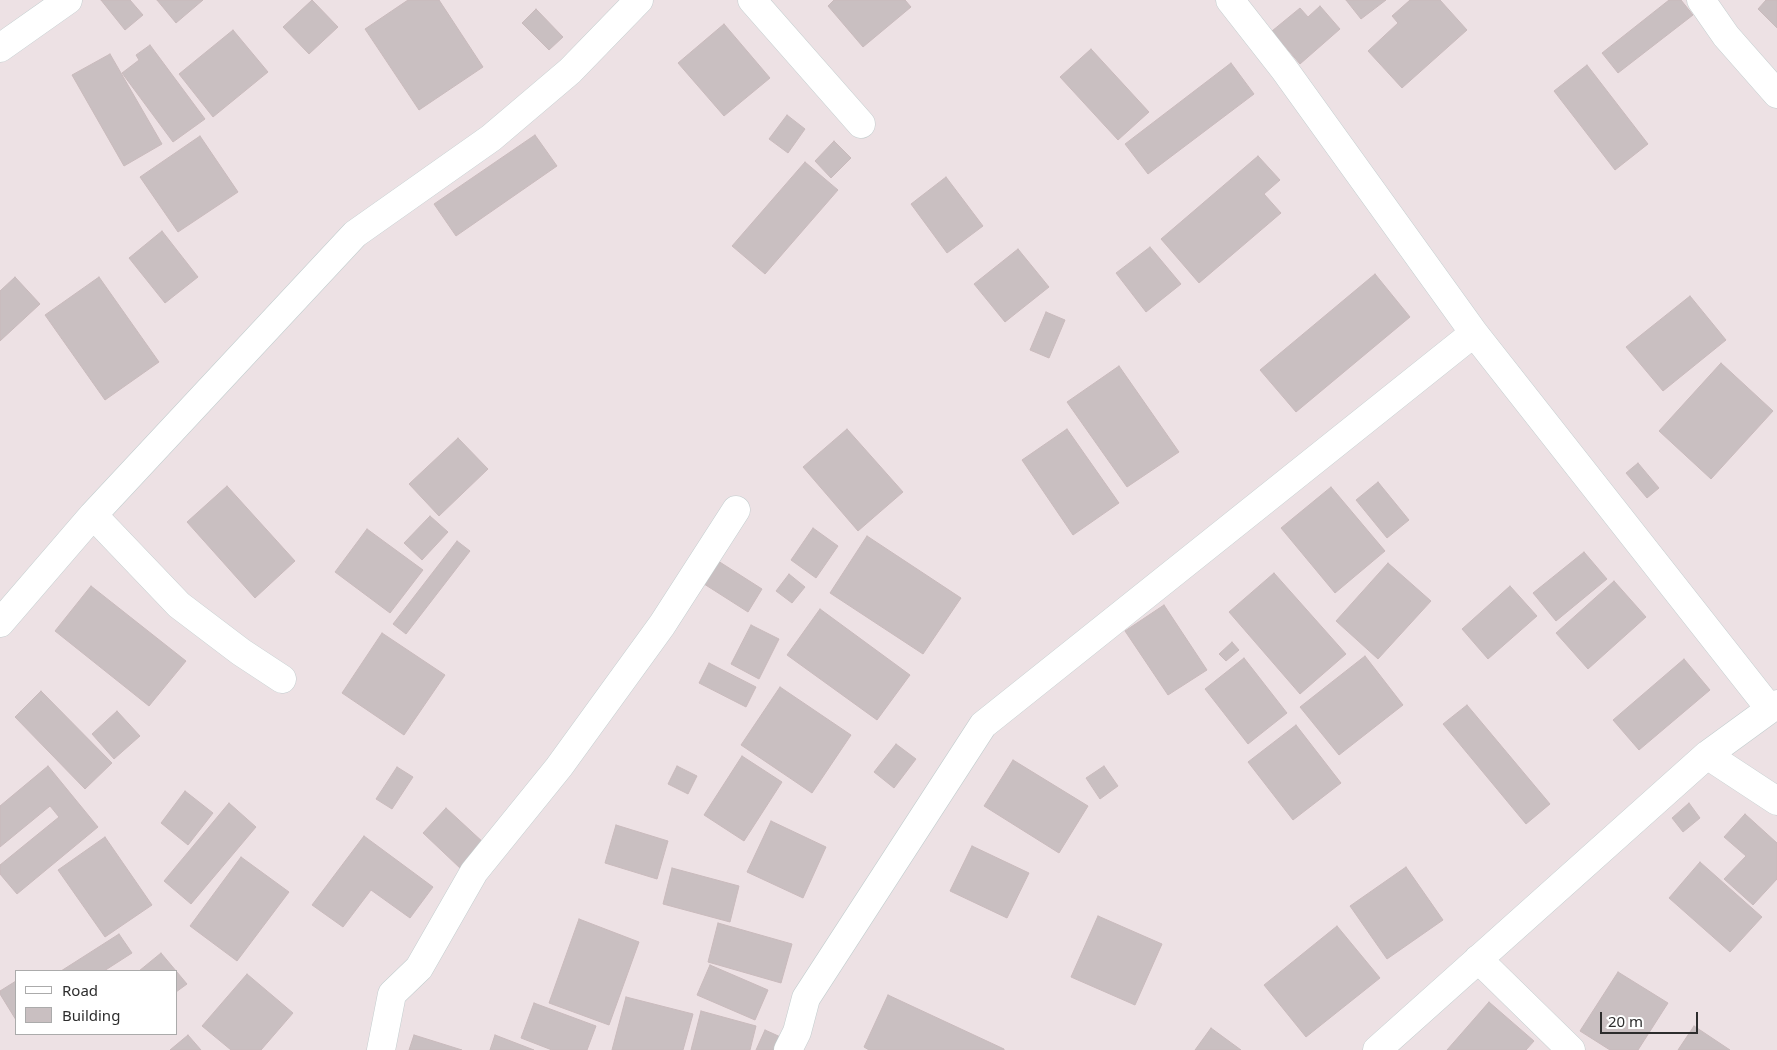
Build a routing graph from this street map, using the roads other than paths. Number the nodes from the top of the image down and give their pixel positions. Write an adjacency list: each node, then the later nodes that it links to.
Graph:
1 (68, 0): 6 (street)
2 (640, 0): 11 (street)
3 (752, 0): 8 (street)
4 (1230, 0): 9 (street)
5 (1701, 0): 7 (street)
6 (0, 48)
7 (1777, 94)
8 (861, 124)
9 (1474, 333): 14 (street); 19 (street)
10 (736, 510): 18 (street)
11 (93, 515): 12 (street); 13 (street)
12 (0, 623)
13 (282, 679)
14 (1774, 707): 15 (street)
15 (1707, 755): 16 (street); 17 (street)
16 (1777, 801)
17 (1478, 959): 20 (street); 21 (street)
18 (382, 1050)
19 (788, 1050)
20 (1377, 1050)
21 (1571, 1050)

